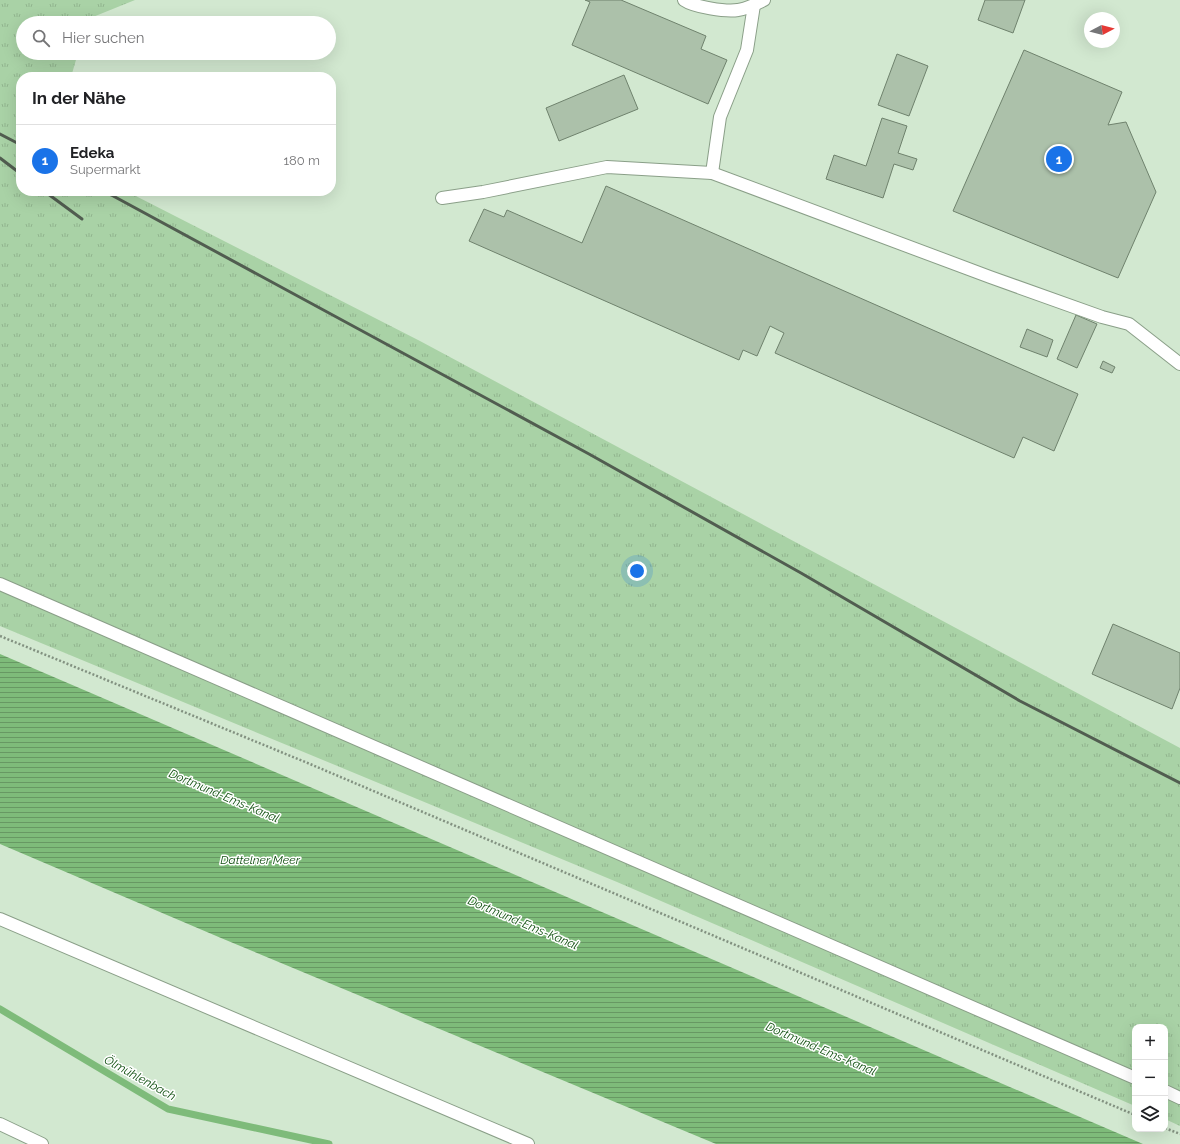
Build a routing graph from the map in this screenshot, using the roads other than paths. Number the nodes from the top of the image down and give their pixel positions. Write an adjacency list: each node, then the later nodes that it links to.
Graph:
1 (684, 0): 2 (lane)
2 (759, 3): 3 (lane)
3 (712, 173): 4 (lane); 5 (lane)
4 (442, 198)
5 (1180, 364)
6 (0, 584): 8 (lane)
7 (0, 919): 13 (lane)
8 (1132, 1077)
9 (1168, 1092): 10 (lane)
10 (1180, 1098)
11 (0, 1124): 12 (lane)
12 (42, 1144)
13 (528, 1144)

